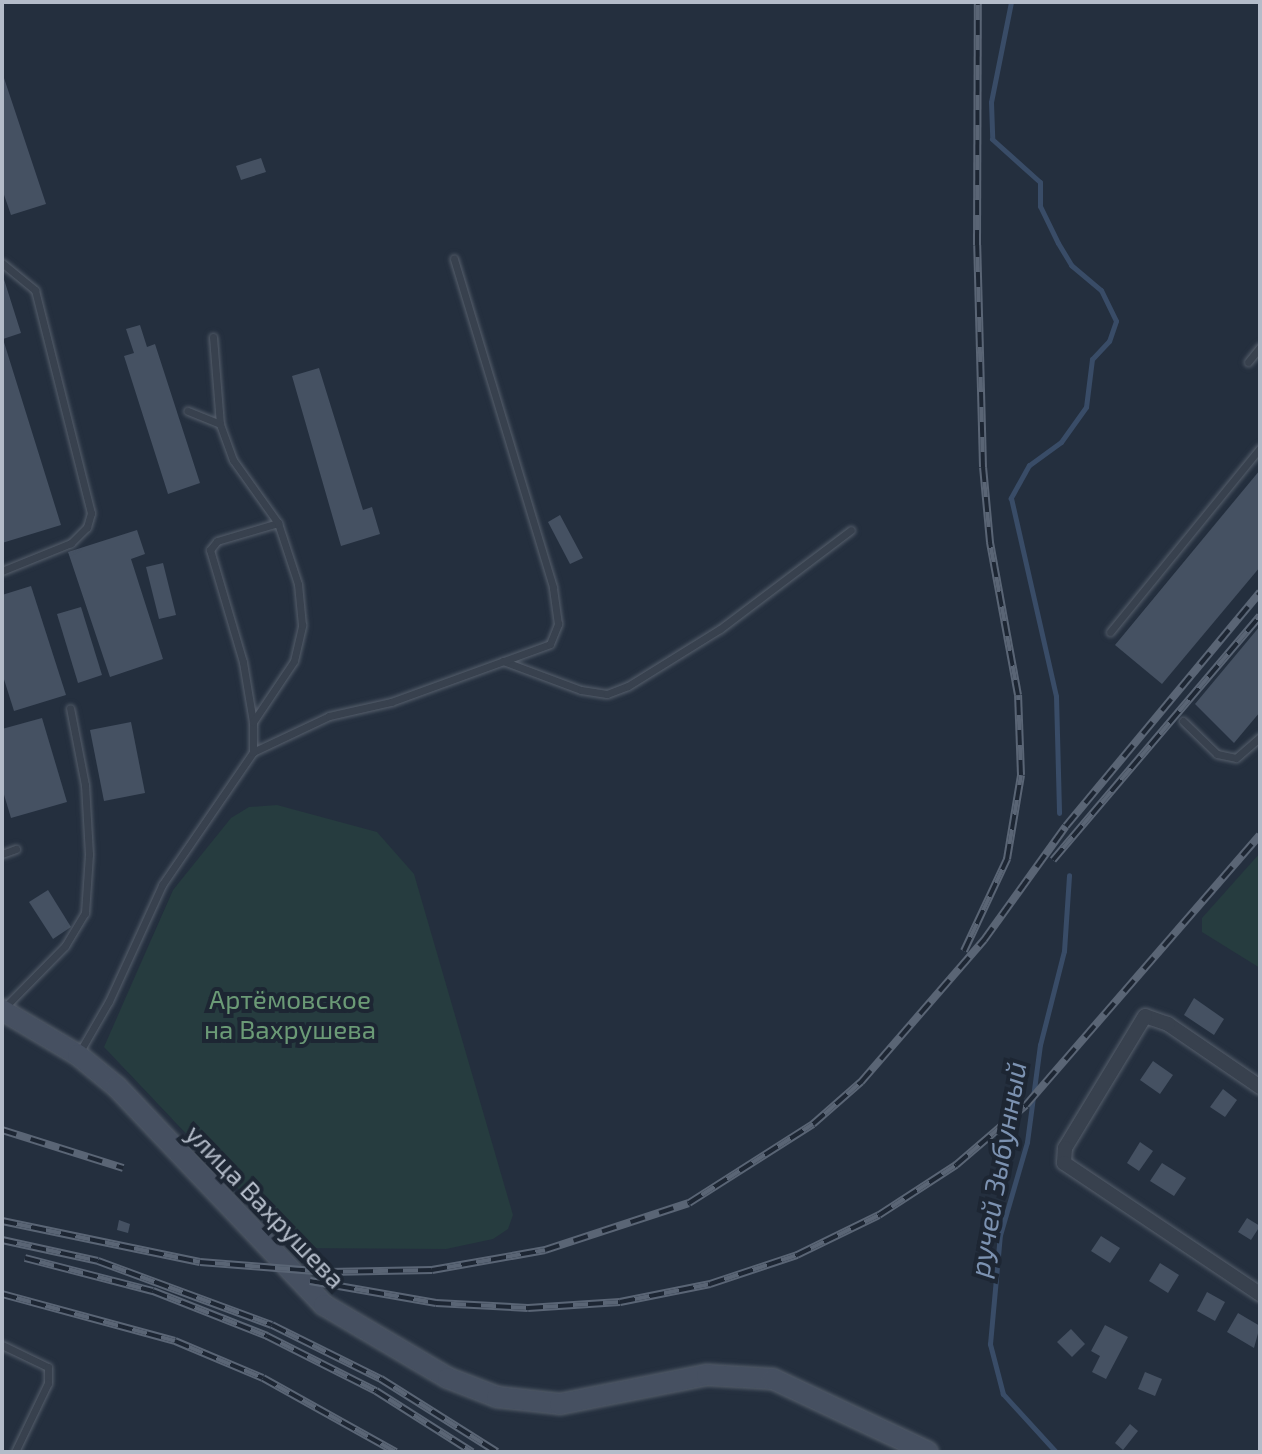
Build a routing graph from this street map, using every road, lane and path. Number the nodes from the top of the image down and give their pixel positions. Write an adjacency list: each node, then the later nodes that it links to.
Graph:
1 (454, 259): 13 (lane)
2 (2, 263): 11 (lane)
3 (213, 337): 7 (lane)
4 (1260, 347): 5 (lane)
5 (1248, 362)
6 (187, 411): 7 (lane)
7 (220, 424): 9 (lane)
8 (1260, 448): 12 (lane)
9 (278, 523): 16 (lane); 16 (lane)
10 (851, 530): 13 (lane)
11 (2, 571)
12 (1110, 632)
13 (503, 661): 18 (lane)
14 (70, 708): 21 (lane)
15 (1183, 721): 17 (lane)
16 (253, 722): 18 (lane)
17 (1260, 737)
18 (253, 752): 22 (lane)
19 (16, 849): 20 (lane)
20 (2, 854)
21 (2, 1010): 22 (main road, улица Вахрушева)
22 (78, 1055): 27 (main road, улица Вахрушева)
23 (1260, 1087): 24 (street)
24 (1260, 1294)
25 (2, 1345): 26 (lane)
26 (15, 1452)
27 (928, 1452)

